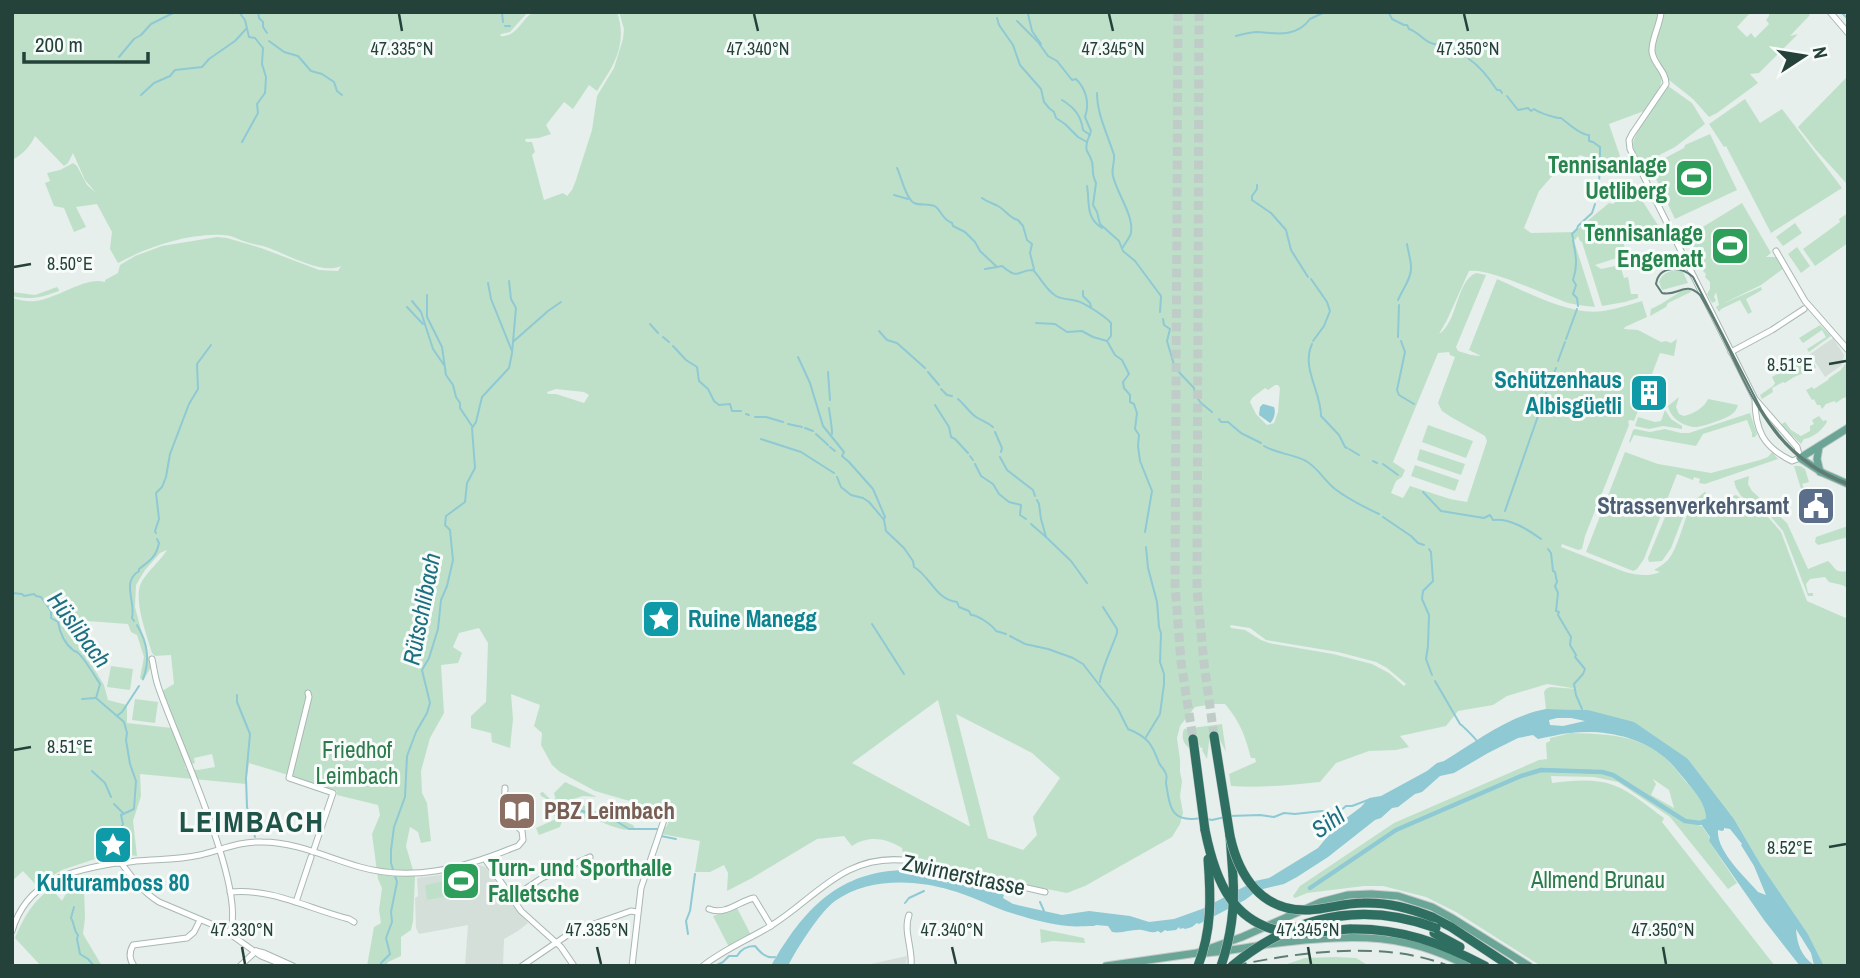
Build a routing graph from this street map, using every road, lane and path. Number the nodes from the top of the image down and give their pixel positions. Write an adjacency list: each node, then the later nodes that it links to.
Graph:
1 (1661, 12): 7 (street)
2 (1830, 12): 3 (street)
3 (1848, 33)
4 (1776, 251): 6 (street)
5 (1804, 309): 7 (street)
6 (1848, 350)
7 (1731, 352): 8 (street)
8 (1755, 399): 11 (street); 11 (street)
9 (1848, 428): 10 (main road)
10 (1819, 446): 11 (main road); 12 (main road)
11 (1800, 458): 12 (main road)
12 (1820, 472): 13 (main road)
13 (1848, 484)
14 (152, 659): 22 (street)
15 (308, 693): 23 (street)
16 (1214, 736): 21 (highway)
17 (1193, 739): 20 (highway)
18 (505, 788): 25 (street)
19 (665, 817): 32 (street)
20 (1205, 830): 41 (highway, bridge); 57 (highway, bridge)
21 (1230, 835): 46 (highway, bridge); 58 (highway, bridge)
22 (219, 849): 23 (street); 26 (street); 27 (street)
23 (312, 855): 25 (street); 30 (street)
24 (590, 857): 29 (street)
25 (485, 859): 29 (street)
26 (122, 864): 33 (street); 35 (street)
27 (230, 892): 30 (street); 40 (street)
28 (1045, 892): 37 (street, Zwirnerstrasse)
29 (512, 898): 42 (street)
30 (296, 902): 36 (street)
31 (709, 909): 37 (street)
32 (637, 912): 42 (street); 53 (street)
33 (15, 913): 39 (street)
34 (909, 915): 55 (street)
35 (200, 920): 40 (street); 47 (street)
36 (354, 922)
37 (771, 926): 54 (street, Zwirnerstrasse)
38 (1263, 928): 43 (main road); 45 (main road); 65 (main road)
39 (12, 931)
40 (229, 933): 44 (street)
41 (1433, 934): 46 (highway); 59 (highway, bridge); 60 (highway, bridge); 62 (highway); 63 (highway)
42 (555, 943): 51 (street); 52 (street)
43 (1265, 945): 45 (main road); 61 (main road)
44 (256, 951): 48 (street); 49 (street); 50 (street)
45 (1197, 953): 56 (main road)
46 (1491, 954): 64 (highway)
47 (134, 966)
48 (240, 966)
49 (285, 966)
50 (293, 966)
51 (522, 966)
52 (574, 966)
53 (632, 966)
54 (703, 966)
55 (911, 966)
56 (1106, 966)
57 (1198, 966)
58 (1222, 966)
59 (1232, 966)
60 (1241, 966)
61 (1467, 966)
62 (1485, 966)
63 (1491, 966)
64 (1510, 966)
65 (1529, 966)

